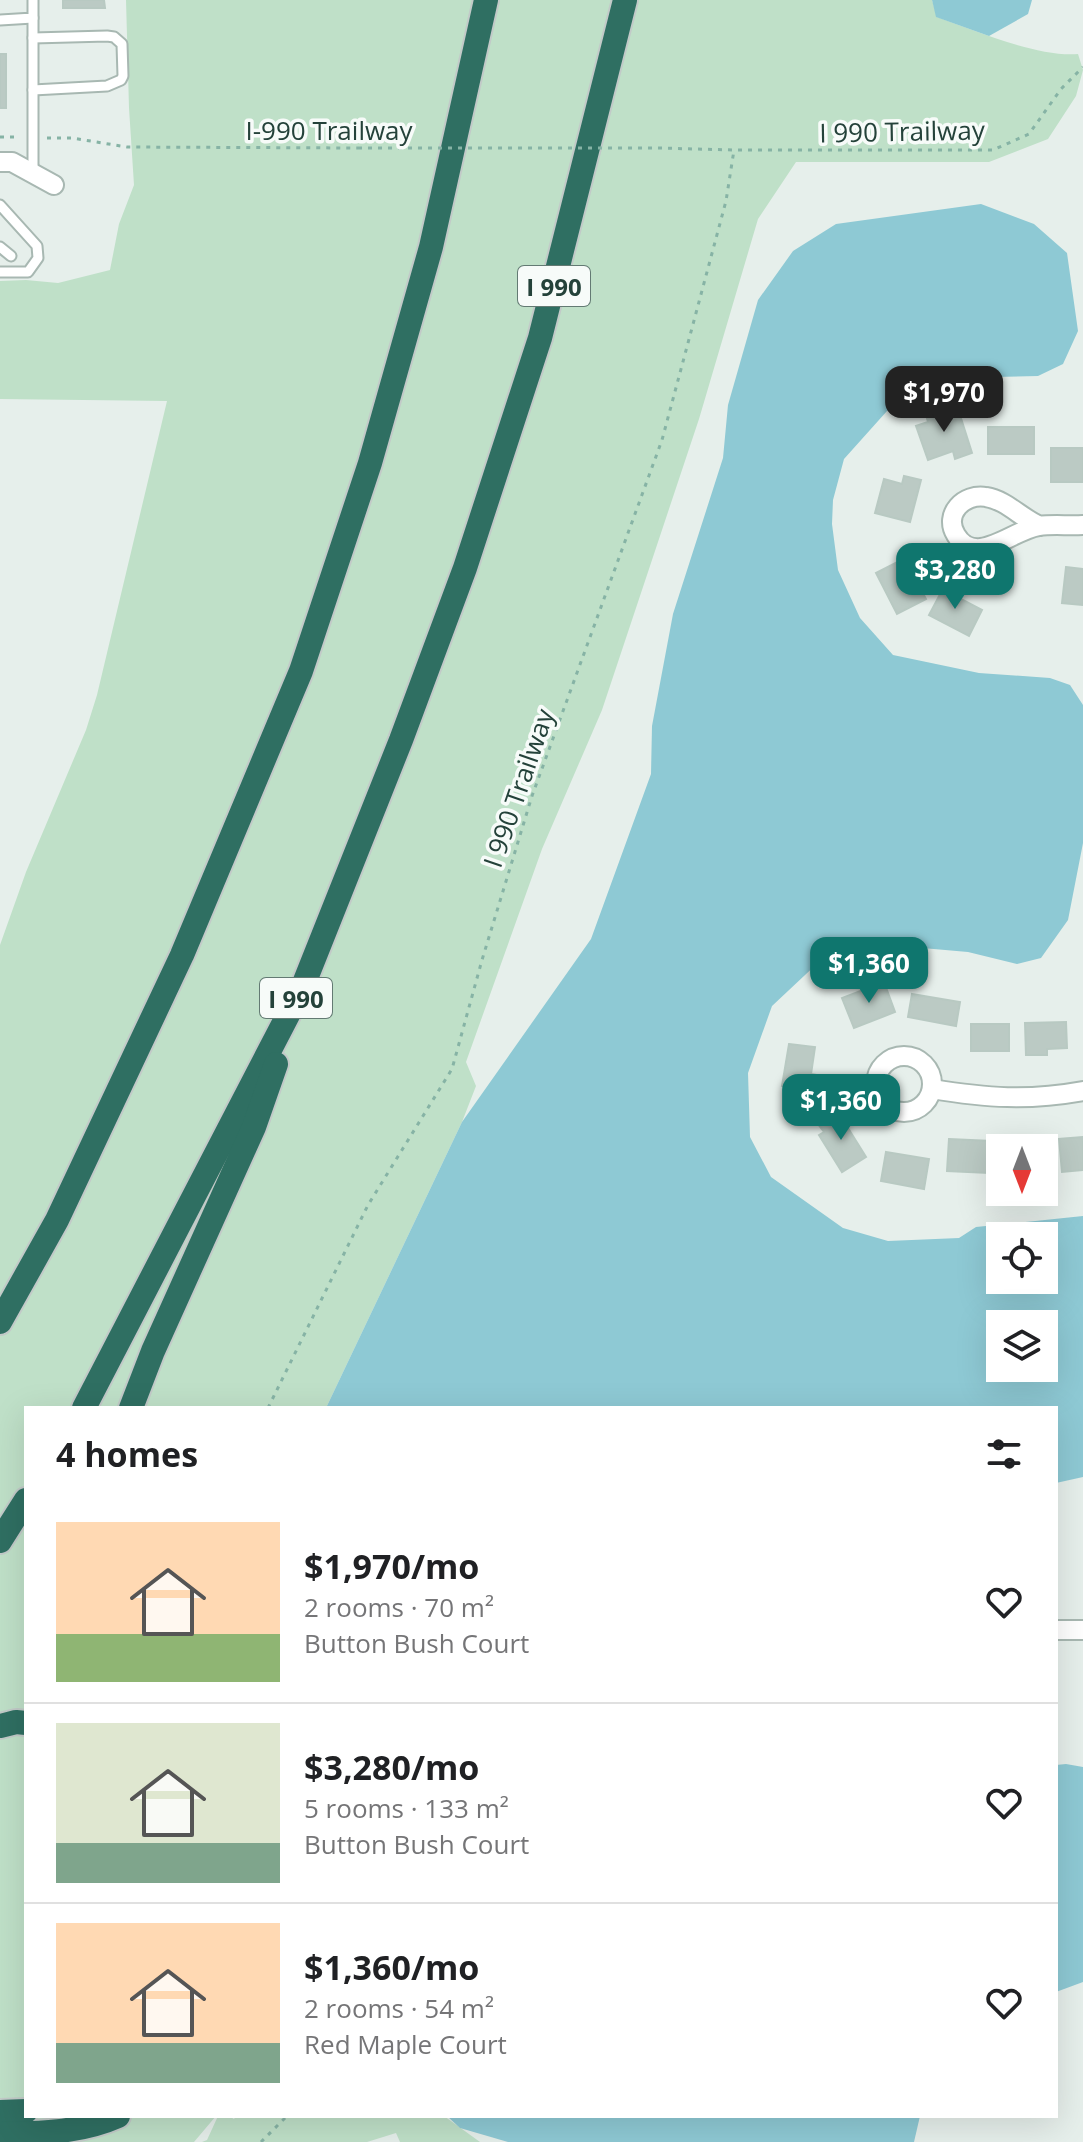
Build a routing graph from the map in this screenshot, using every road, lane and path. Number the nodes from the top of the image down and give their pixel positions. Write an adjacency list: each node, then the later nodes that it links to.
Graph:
1 (33, 0): 4 (lane)
2 (486, 0): 25 (highway)
3 (625, 0): 22 (highway, I 990)
4 (33, 18): 5 (lane); 6 (lane)
5 (0, 20)
6 (33, 38): 8 (lane); 8 (lane)
7 (1083, 67): 12 (path, I 990 Trailway)
8 (33, 90): 10 (lane)
9 (0, 137): 10 (path, I-990 Trailway)
10 (33, 137): 11 (path, I-990 Trailway, bridge); 14 (lane)
11 (658, 148): 12 (path, I 990 Trailway)
12 (734, 150): 28 (path, I 990 Trailway)
13 (0, 162): 14 (street)
14 (33, 173): 15 (street)
15 (54, 185)
16 (0, 205): 19 (lane)
17 (0, 247): 18 (lane)
18 (11, 256)
19 (0, 272)
20 (1083, 525): 21 (street)
21 (1040, 526)
22 (303, 986): 26 (highway, I 990); 27 (highway)
23 (932, 1089): 24 (street)
24 (1083, 1091)
25 (0, 1322)
26 (85, 1406)
27 (132, 1406)
28 (269, 1406)
29 (24, 1503): 30 (highway)
30 (0, 1541)
31 (1058, 1630): 32 (street)
32 (1083, 1630)
33 (24, 1723): 34 (highway)
34 (0, 1726)
35 (24, 2111): 36 (highway)
36 (0, 2112)
37 (112, 2118): 39 (highway)
38 (285, 2118): 40 (path)
39 (0, 2134)
40 (261, 2142)

